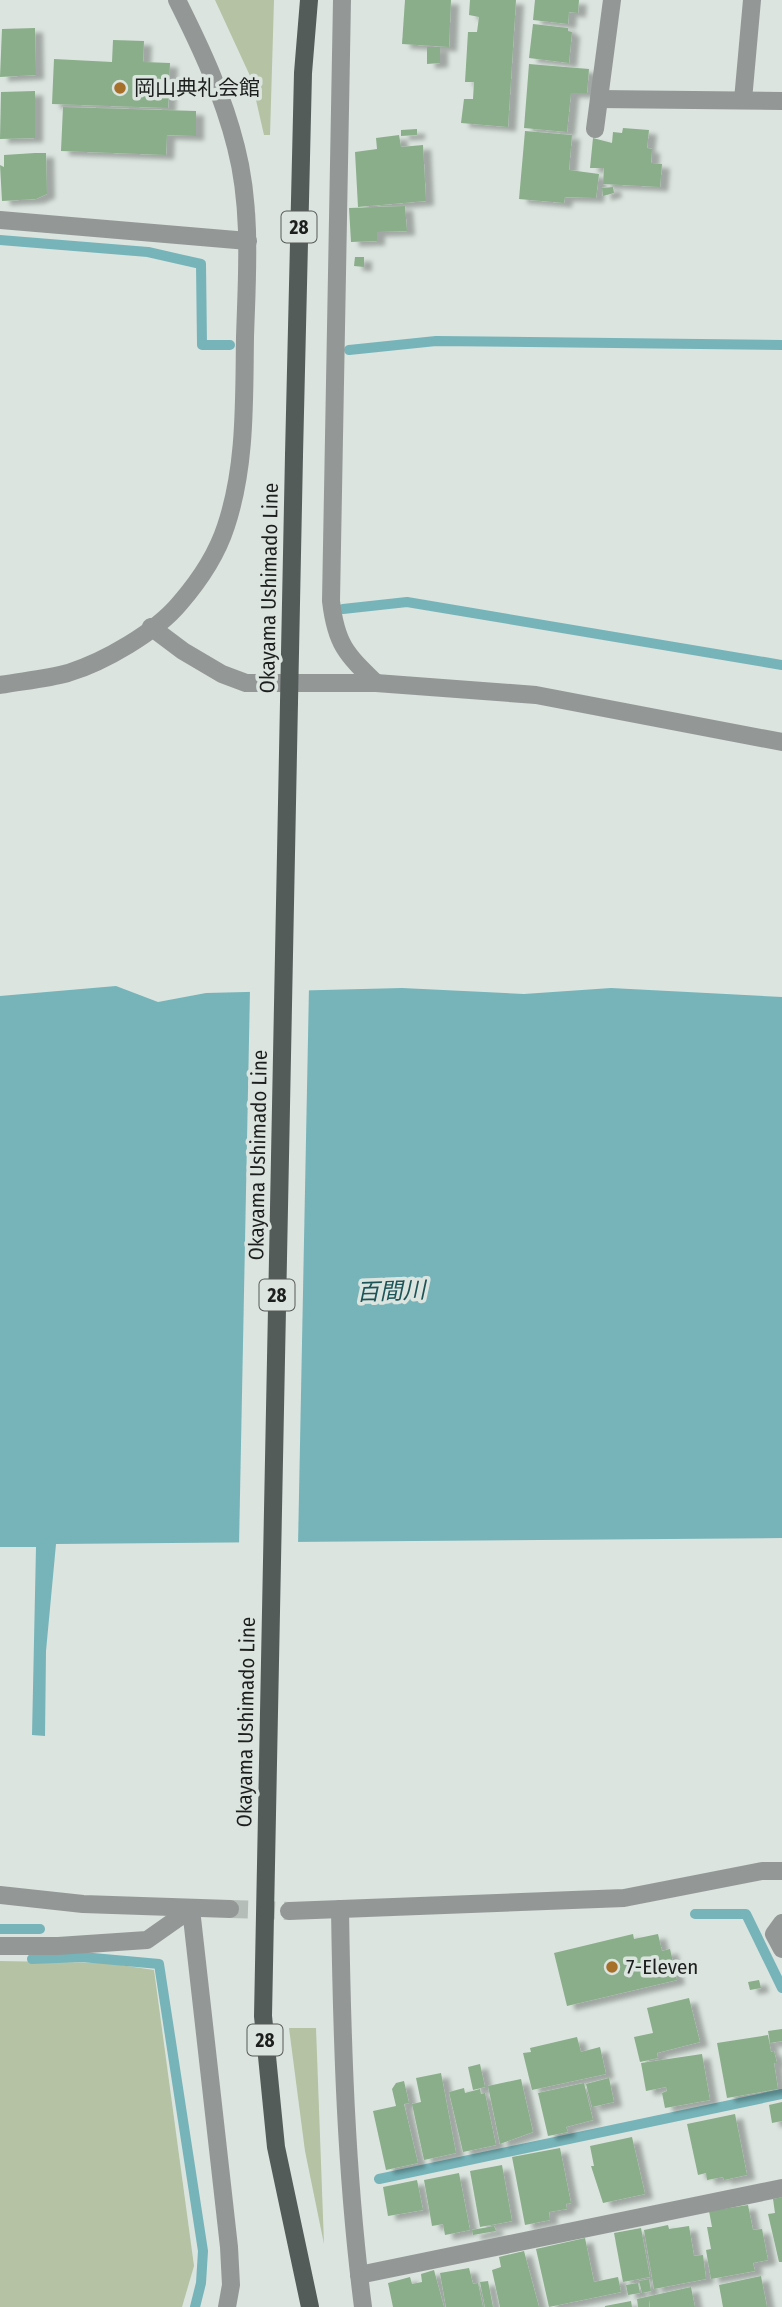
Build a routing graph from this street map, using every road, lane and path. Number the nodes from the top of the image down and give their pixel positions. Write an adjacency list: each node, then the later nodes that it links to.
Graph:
1 (177, 0): 11 (street)
2 (309, 0): 28 (main road, Okayama Ushimado Line / 28, bridge)
3 (342, 0): 13 (street)
4 (612, 0): 6 (street)
5 (752, 0): 7 (street)
6 (599, 99): 7 (street); 9 (street)
7 (743, 100): 8 (street)
8 (782, 101)
9 (595, 129)
10 (0, 220): 11 (street)
11 (247, 241): 12 (street)
12 (151, 627): 13 (street); 14 (street)
13 (376, 683): 15 (street)
14 (0, 685)
15 (782, 742)
16 (782, 1871): 20 (street)
17 (0, 1895): 18 (street)
18 (191, 1909): 19 (street); 23 (street); 27 (street)
19 (230, 1909)
20 (340, 1909): 21 (street); 26 (street)
21 (289, 1911)
22 (782, 1923): 24 (street)
23 (0, 1945)
24 (782, 1949)
25 (782, 2188): 26 (street)
26 (359, 2275): 29 (street)
27 (227, 2307)
28 (310, 2307)
29 (363, 2307)

